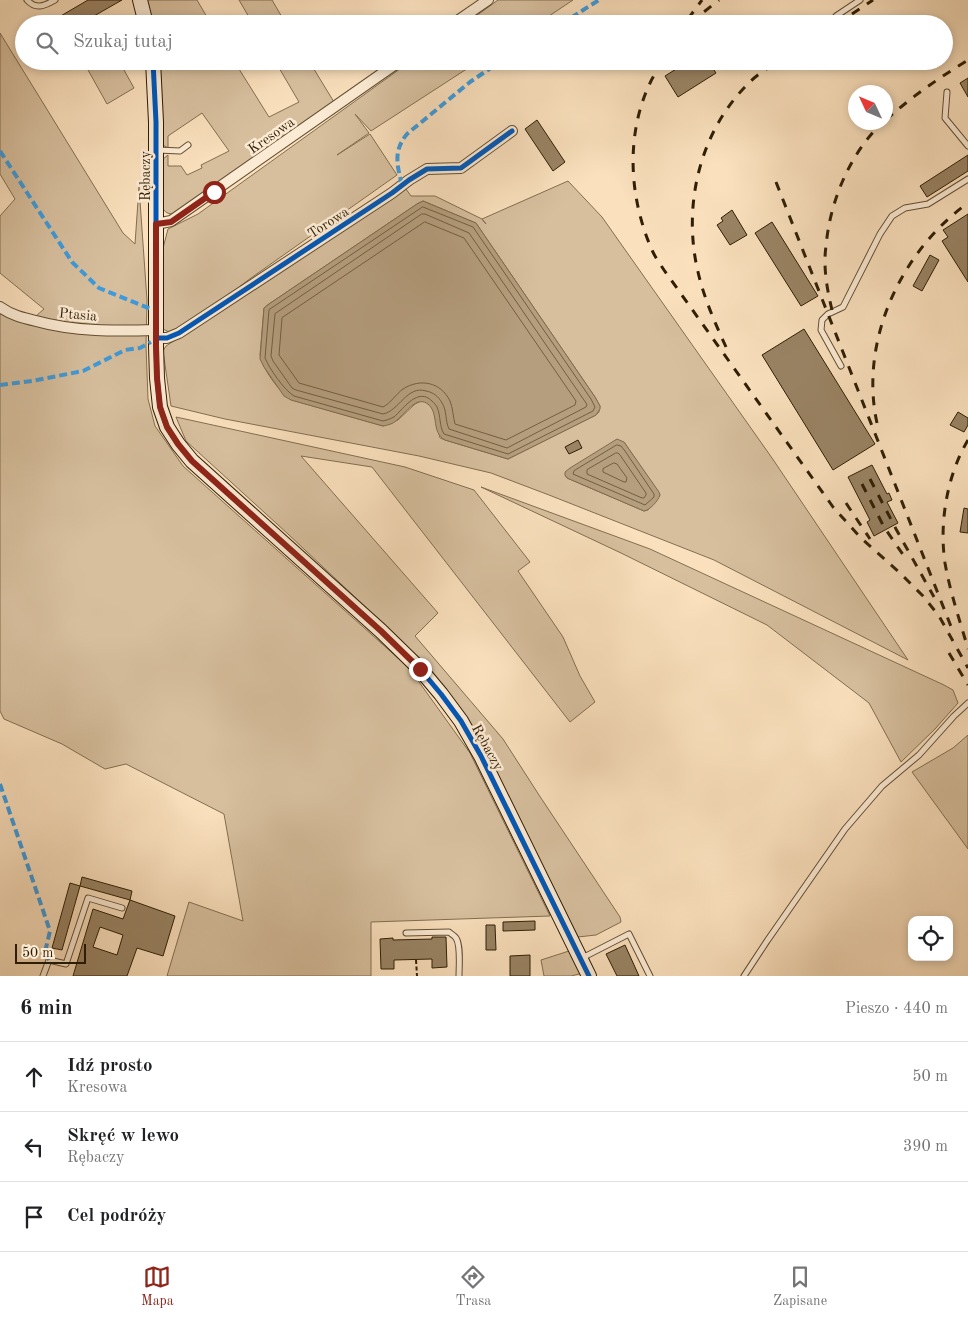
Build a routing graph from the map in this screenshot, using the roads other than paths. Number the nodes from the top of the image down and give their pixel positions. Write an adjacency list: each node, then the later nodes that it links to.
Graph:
1 (27, 0): 2 (lane)
2 (55, 0)
3 (488, 0): 5 (street)
4 (860, 0): 6 (lane)
5 (467, 15)
6 (838, 15)
7 (153, 70): 13 (street, Rębaczy)
8 (387, 70): 15 (street, Kresowa)
9 (947, 92): 12 (lane)
10 (512, 131): 17 (street, Torowa)
11 (188, 145): 13 (lane)
12 (968, 146)
13 (156, 150): 15 (street, Rębaczy)
14 (968, 179): 18 (lane)
15 (156, 224): 17 (street, Rębaczy)
16 (0, 307): 17 (street, Ptasia)
17 (156, 334): 22 (street, Rębaczy)
18 (841, 366)
19 (968, 703): 27 (lane)
20 (122, 908): 23 (lane)
21 (406, 933): 24 (lane)
22 (581, 959): 25 (street, Rębaczy); 26 (lane)
23 (43, 976)
24 (459, 976)
25 (589, 976)
26 (650, 976)
27 (744, 976)

